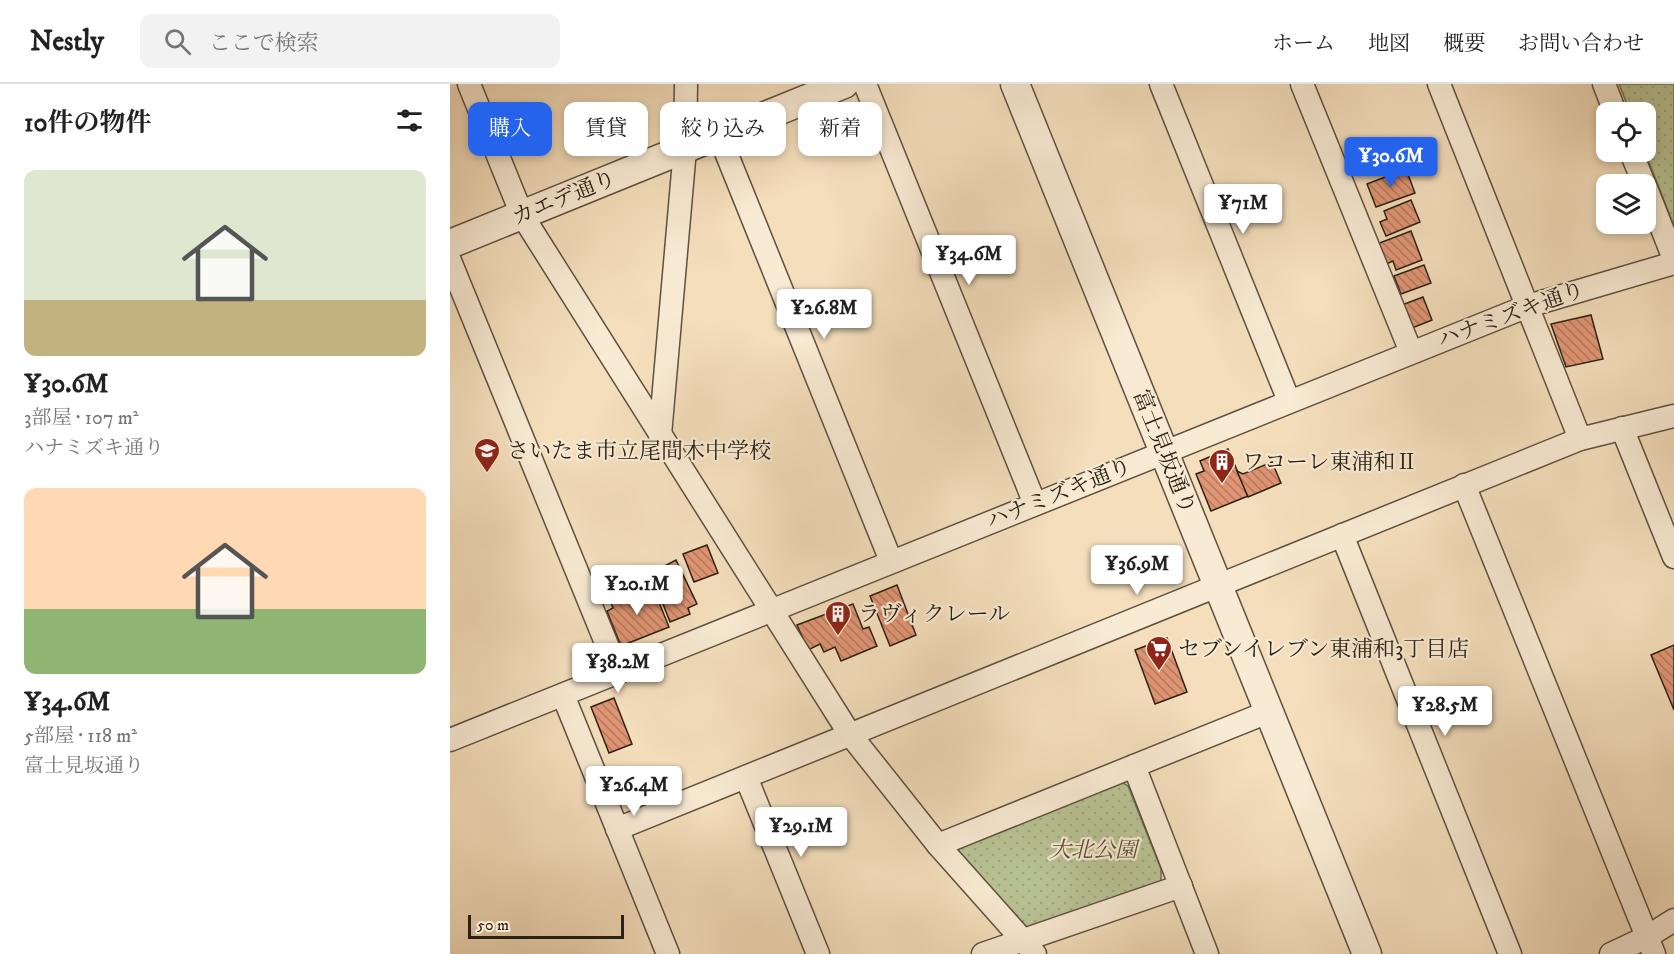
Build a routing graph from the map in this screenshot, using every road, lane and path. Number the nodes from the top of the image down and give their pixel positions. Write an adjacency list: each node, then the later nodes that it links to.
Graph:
1 (469, 84): 17 (street)
2 (686, 84): 10 (street)
3 (844, 84): 12 (street, カエデ通り)
4 (865, 84): 30 (street)
5 (1015, 84): 28 (street, 富士見坂通り)
6 (1161, 84): 23 (street)
7 (1302, 84): 22 (street)
8 (1439, 84): 21 (street)
9 (1604, 84): 11 (street)
10 (686, 102)
11 (1611, 102)
12 (786, 108)
13 (668, 156): 17 (street, カエデ通り)
14 (684, 156): 26 (street)
15 (727, 156): 33 (street)
16 (1656, 214): 20 (street)
17 (522, 215): 18 (street, カエデ通り); 26 (street)
18 (450, 244)
19 (450, 261): 36 (street)
20 (1674, 261): 21 (street, ハナミズキ通り)
21 (1528, 306): 22 (street, ハナミズキ通り); 27 (street)
22 (1411, 352): 23 (street, ハナミズキ通り)
23 (1289, 401): 28 (street, ハナミズキ通り)
24 (1674, 416): 25 (street)
25 (1622, 428): 27 (street); 32 (street)
26 (660, 435): 35 (street)
27 (1580, 439): 29 (street)
28 (1164, 452): 30 (street, ハナミズキ通り); 34 (street, 富士見坂通り)
29 (1464, 485): 31 (street); 47 (street)
30 (1035, 504): 33 (street, ハナミズキ通り)
31 (1342, 535): 34 (street); 54 (street)
32 (1674, 557)
33 (891, 561): 35 (street, ハナミズキ通り)
34 (1218, 585): 38 (street, 富士見坂通り); 39 (street)
35 (771, 610): 36 (street, ハナミズキ通り); 39 (street)
36 (618, 672): 37 (street, ハナミズキ通り)
37 (563, 695): 40 (street, ハナミズキ通り); 43 (street)
38 (1268, 712): 41 (street); 53 (street, 富士見坂通り)
39 (849, 733): 42 (street); 44 (street)
40 (450, 740)
41 (1134, 766): 44 (street); 45 (street)
42 (746, 777): 43 (street); 50 (street)
43 (617, 829): 49 (street)
44 (938, 844): 48 (street)
45 (1181, 886): 48 (street); 52 (street)
46 (1674, 920): 47 (street)
47 (1651, 946): 55 (street)
48 (1028, 947): 51 (street)
49 (668, 954)
50 (818, 954)
51 (983, 954)
52 (1208, 954)
53 (1367, 954)
54 (1510, 954)
55 (1611, 954)

